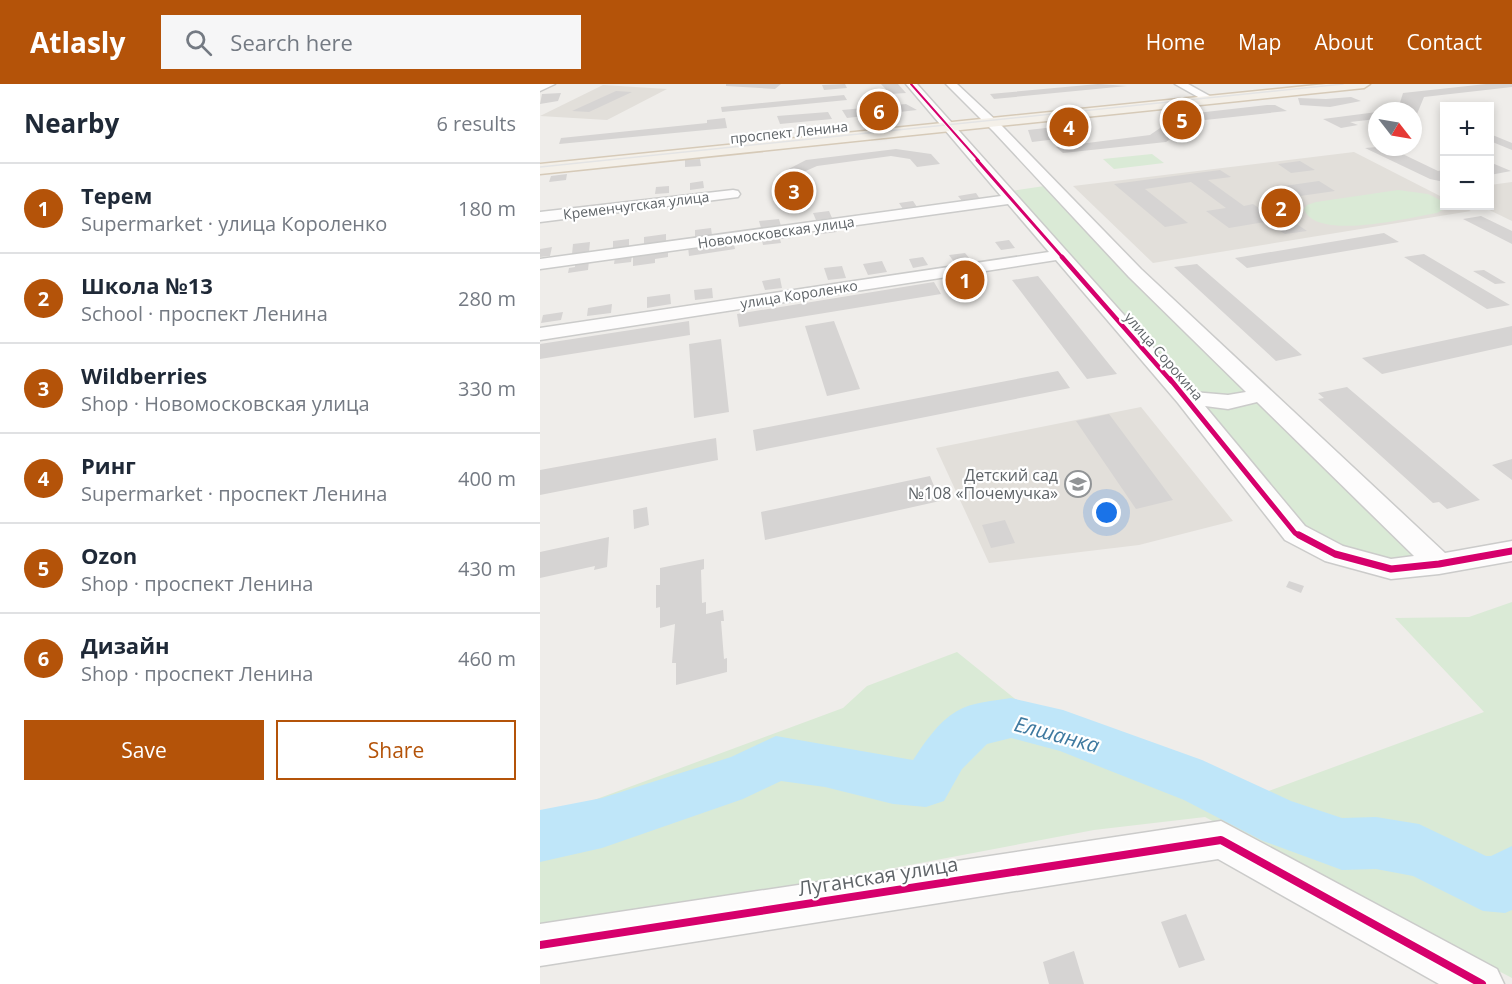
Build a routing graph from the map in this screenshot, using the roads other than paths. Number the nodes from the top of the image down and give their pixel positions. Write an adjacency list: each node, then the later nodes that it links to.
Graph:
1 (550, 84): 6 (street)
2 (911, 84): 10 (street, улица Сорокина)
3 (951, 84): 9 (street, улица Сорокина)
4 (1306, 84): 8 (main road, проспект Ленина)
5 (1364, 84): 8 (main road, проспект Ленина)
6 (540, 88)
7 (1195, 92): 8 (main road, проспект Ленина); 9 (main road, проспект Ленина)
8 (1260, 92)
9 (989, 120): 10 (main road, проспект Ленина); 14 (street, улица Сорокина)
10 (947, 125): 11 (main road, проспект Ленина); 14 (street, улица Сорокина)
11 (724, 147): 12 (main road, проспект Ленина); 13 (main road, проспект Ленина)
12 (540, 162)
13 (540, 169)
14 (1025, 191): 17 (street, улица Сорокина); 18 (street, Новомосковская улица); 20 (street, улица Сорокина)
15 (733, 194): 16 (street, Кременчугская улица)
16 (540, 217)
17 (1059, 255): 19 (street, улица Короленко); 21 (street, улица Сорокина)
18 (540, 264)
19 (540, 334)
20 (1261, 395): 21 (street); 23 (street, улица Сорокина)
21 (1186, 398): 23 (street, улица Сорокина)
22 (1512, 551): 23 (street)
23 (1439, 564)
24 (540, 945): 25 (street, Луганская улица)
25 (1482, 984)

